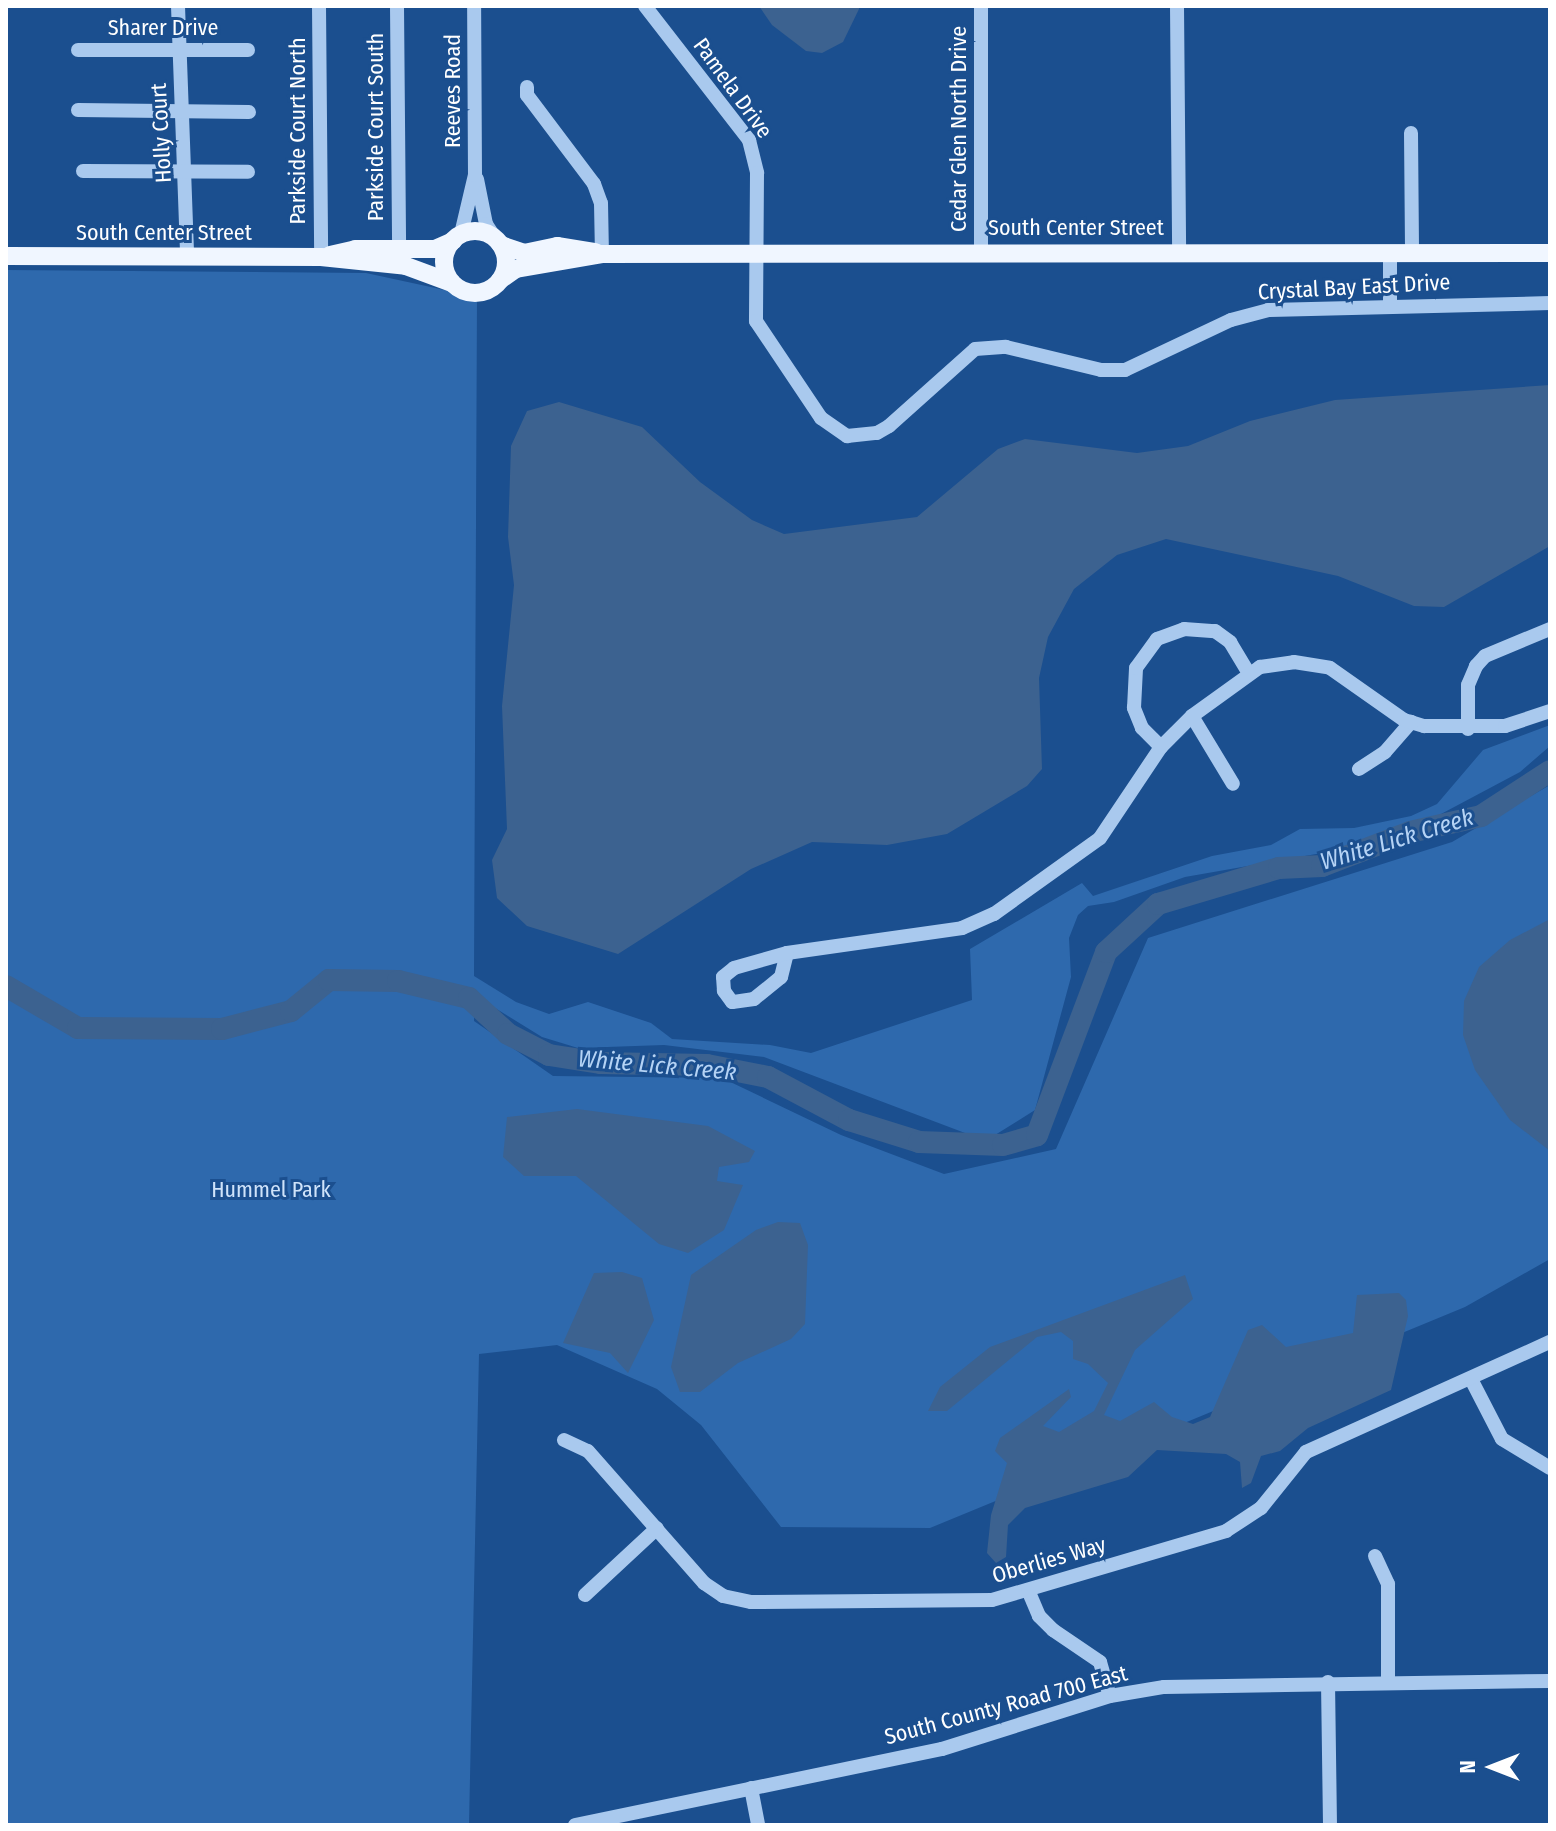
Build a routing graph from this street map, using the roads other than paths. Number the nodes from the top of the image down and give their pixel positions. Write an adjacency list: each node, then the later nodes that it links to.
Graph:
1 (178, 6): 9 (street, Holly Court)
2 (319, 6): 32 (street, Parkside Court North)
3 (397, 6): 22 (street, Parkside Court South)
4 (474, 6): 19 (street, Reeves Road)
5 (645, 6): 27 (street, Pamela Drive)
6 (981, 6): 23 (street, Cedar Glen North Drive)
7 (1177, 6): 24 (street)
8 (78, 50): 9 (street, Sharer Drive)
9 (179, 50): 10 (street, Sharer Drive); 13 (street, Holly Court)
10 (248, 50)
11 (527, 87): 26 (street)
12 (78, 110): 13 (street)
13 (184, 111): 14 (street); 17 (street, Holly Court)
14 (249, 112)
15 (1411, 133): 29 (street)
16 (83, 171): 17 (street)
17 (186, 172): 18 (street); 31 (street, Holly Court)
18 (248, 172)
19 (475, 175): 20 (street, Reeves Road); 21 (street, Reeves Road)
20 (457, 237): 21 (main road); 22 (main road, South Center Street); 34 (main road)
21 (498, 242): 26 (main road, South Center Street); 33 (main road)
22 (399, 248): 32 (main road, South Center Street)
23 (981, 252): 24 (main road, South Center Street); 27 (main road, South Center Street)
24 (1179, 252): 28 (main road, South Center Street)
25 (1550, 253): 29 (main road, South Center Street)
26 (602, 254): 27 (main road, South Center Street); 33 (main road, South Center Street)
27 (756, 254): 36 (street, Crystal Bay East Drive)
28 (1390, 254): 29 (main road, South Center Street); 36 (street)
29 (1412, 254)
30 (6, 256): 31 (main road, South Center Street)
31 (187, 257): 32 (main road, South Center Street)
32 (321, 257): 34 (main road, South Center Street)
33 (500, 280): 34 (main road)
34 (452, 283)
35 (1550, 303): 36 (street, Crystal Bay East Drive)
36 (1390, 305)
37 (1550, 629): 42 (street)
38 (1248, 672): 40 (street); 41 (street); 43 (street)
39 (1550, 711): 42 (street)
40 (1192, 716): 43 (street); 45 (street)
41 (1411, 722): 42 (street); 44 (street)
42 (1468, 729)
43 (1161, 747): 46 (street)
44 (1359, 769)
45 (1233, 784)
46 (787, 953): 46 (street)
47 (1550, 1342): 48 (street, Oberlies Way)
48 (1472, 1381): 50 (street); 53 (street, Oberlies Way)
49 (564, 1440): 51 (street, Oberlies Way)
50 (1550, 1468)
51 (657, 1528): 53 (street, Oberlies Way); 54 (street)
52 (1375, 1556): 55 (street)
53 (1028, 1590): 58 (street)
54 (585, 1595)
55 (1388, 1680): 56 (street, South County Road 700 East); 57 (street, South County Road 700 East)
56 (1550, 1681)
57 (1328, 1682): 58 (street, South County Road 700 East); 63 (street)
58 (1110, 1696): 59 (street, South County Road 700 East)
59 (751, 1788): 60 (street, South County Road 700 East); 62 (street)
60 (596, 1823): 61 (street, South County Road 700 East)
61 (575, 1825)
62 (758, 1825)
63 (1330, 1825)

